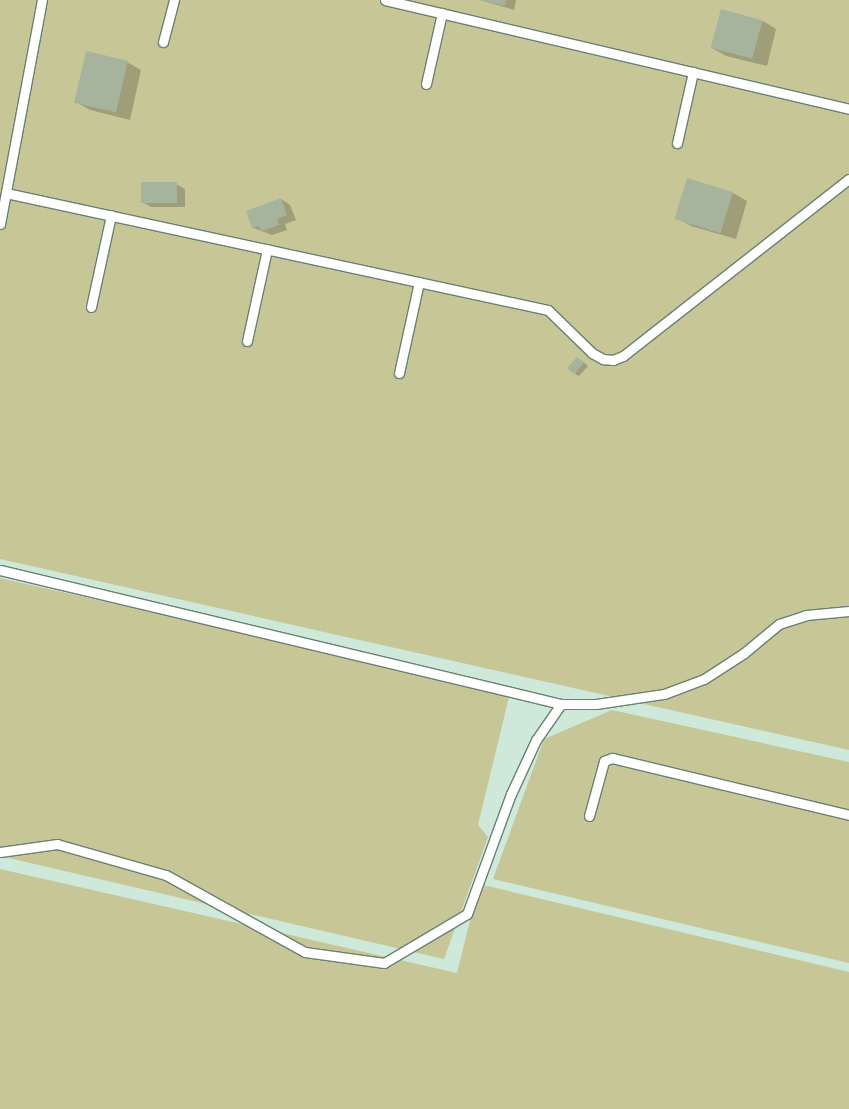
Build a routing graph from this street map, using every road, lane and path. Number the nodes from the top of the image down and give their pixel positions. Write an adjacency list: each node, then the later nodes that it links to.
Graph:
1 (42, 0): 11 (lane)
2 (174, 0): 5 (lane)
3 (385, 0): 4 (lane)
4 (442, 13): 6 (lane); 7 (lane)
5 (163, 42)
6 (694, 72): 8 (lane); 9 (lane)
7 (426, 84)
8 (849, 109)
9 (677, 143)
10 (849, 179): 15 (lane)
11 (6, 193): 12 (lane); 13 (lane)
12 (111, 216): 14 (lane); 16 (lane)
13 (0, 224)
14 (266, 249): 15 (lane); 17 (lane)
15 (419, 282): 18 (lane)
16 (91, 307)
17 (247, 340)
18 (399, 373)
19 (0, 570): 21 (lane)
20 (849, 611): 21 (lane)
21 (561, 704): 24 (lane)
22 (849, 815): 23 (lane)
23 (589, 816)
24 (0, 852)

